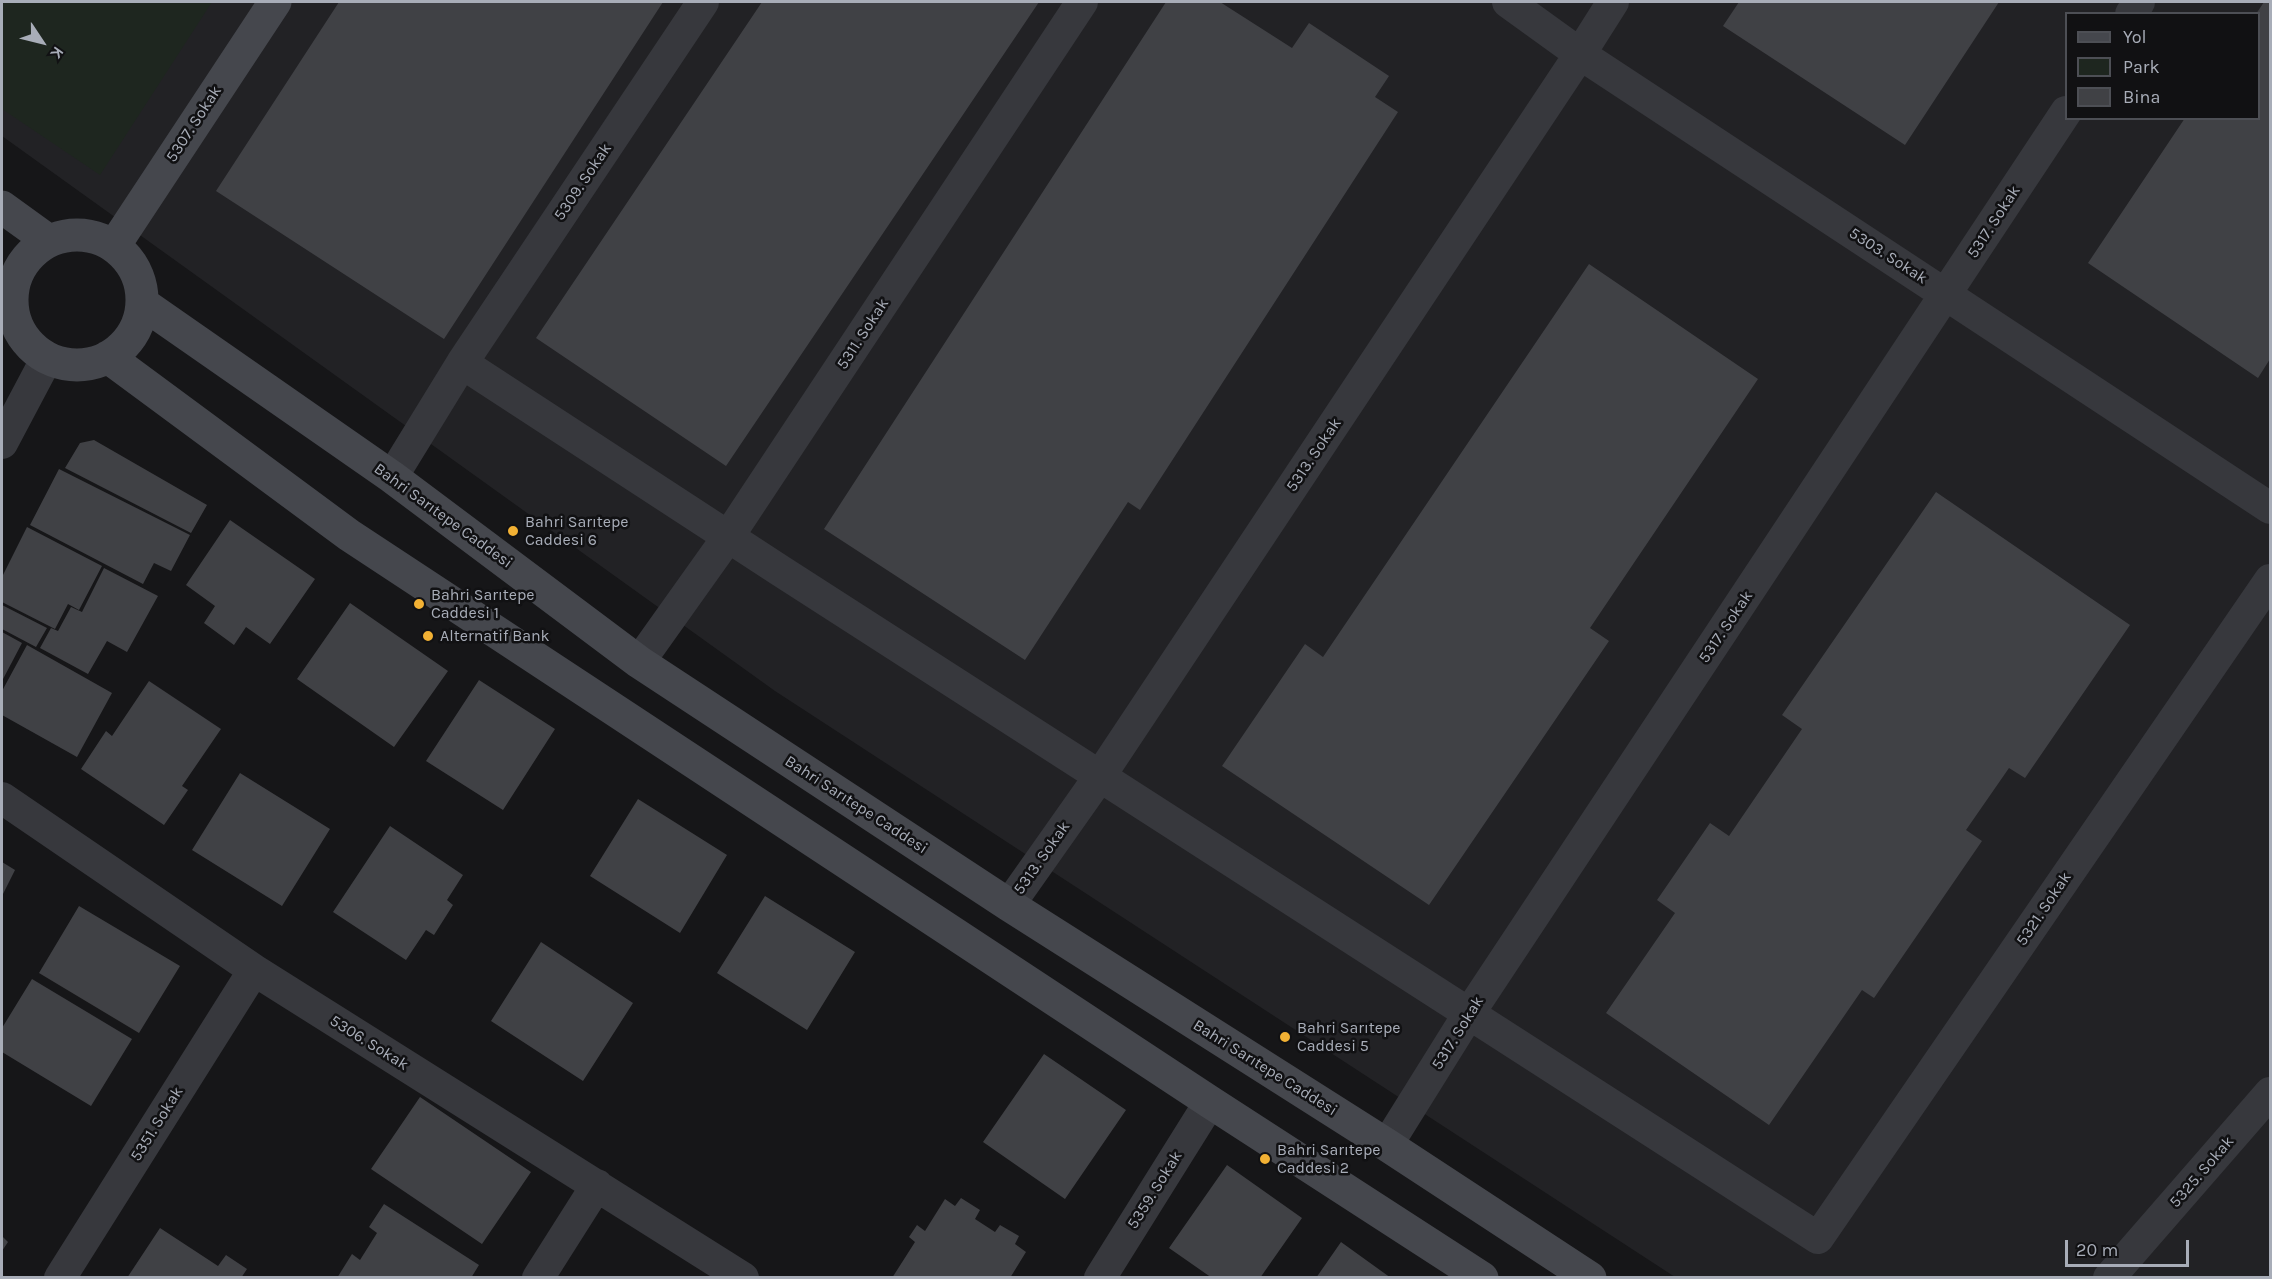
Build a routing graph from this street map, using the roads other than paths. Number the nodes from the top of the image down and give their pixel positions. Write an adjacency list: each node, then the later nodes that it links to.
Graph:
1 (274, 2): 10 (main road, 5307. Sokak)
2 (703, 2): 16 (street, 5309. Sokak)
3 (1082, 2): 20 (street, 5311. Sokak)
4 (1508, 2): 6 (street, 5303. Sokak)
5 (1613, 2): 6 (street, 5313. Sokak)
6 (1581, 54): 12 (street, 5303. Sokak); 23 (street, 5313. Sokak)
7 (2065, 115): 12 (street, 5317. Sokak)
8 (2, 207): 9 (main road)
9 (50, 241): 10 (main road); 11 (main road)
10 (114, 246): 13 (main road)
11 (7, 290): 15 (main road)
12 (1946, 295): 19 (street, 5303. Sokak); 27 (street, 5317. Sokak)
13 (142, 303): 14 (main road); 18 (main road, Bahri Sarıtepe Caddesi)
14 (108, 357): 15 (main road); 29 (main road)
15 (47, 358): 17 (street)
16 (462, 363): 18 (street, 5309. Sokak); 20 (street)
17 (2, 443)
18 (392, 477): 22 (main road, Bahri Sarıtepe Caddesi)
19 (2271, 508)
20 (728, 537): 22 (street, 5311. Sokak); 23 (street)
21 (2271, 580): 27 (street, 5321. Sokak)
22 (639, 662): 25 (main road, Bahri Sarıtepe Caddesi)
23 (1100, 776): 25 (street, 5313. Sokak); 27 (street)
24 (2, 798): 26 (street, 5306. Sokak)
25 (1009, 906): 30 (main road, Bahri Sarıtepe Caddesi)
26 (254, 970): 31 (street, 5306. Sokak); 32 (street, 5351. Sokak)
27 (1468, 1015): 30 (street, 5317. Sokak)
28 (2271, 1093): 38 (street, 5325. Sokak)
29 (1210, 1102): 35 (street, 5359. Sokak); 36 (main road)
30 (1387, 1145): 37 (main road, Bahri Sarıtepe Caddesi)
31 (597, 1185): 33 (street); 34 (street, 5306. Sokak)
32 (60, 1278)
33 (538, 1278)
34 (743, 1278)
35 (1100, 1278)
36 (1482, 1278)
37 (1590, 1278)
38 (2109, 1278)

